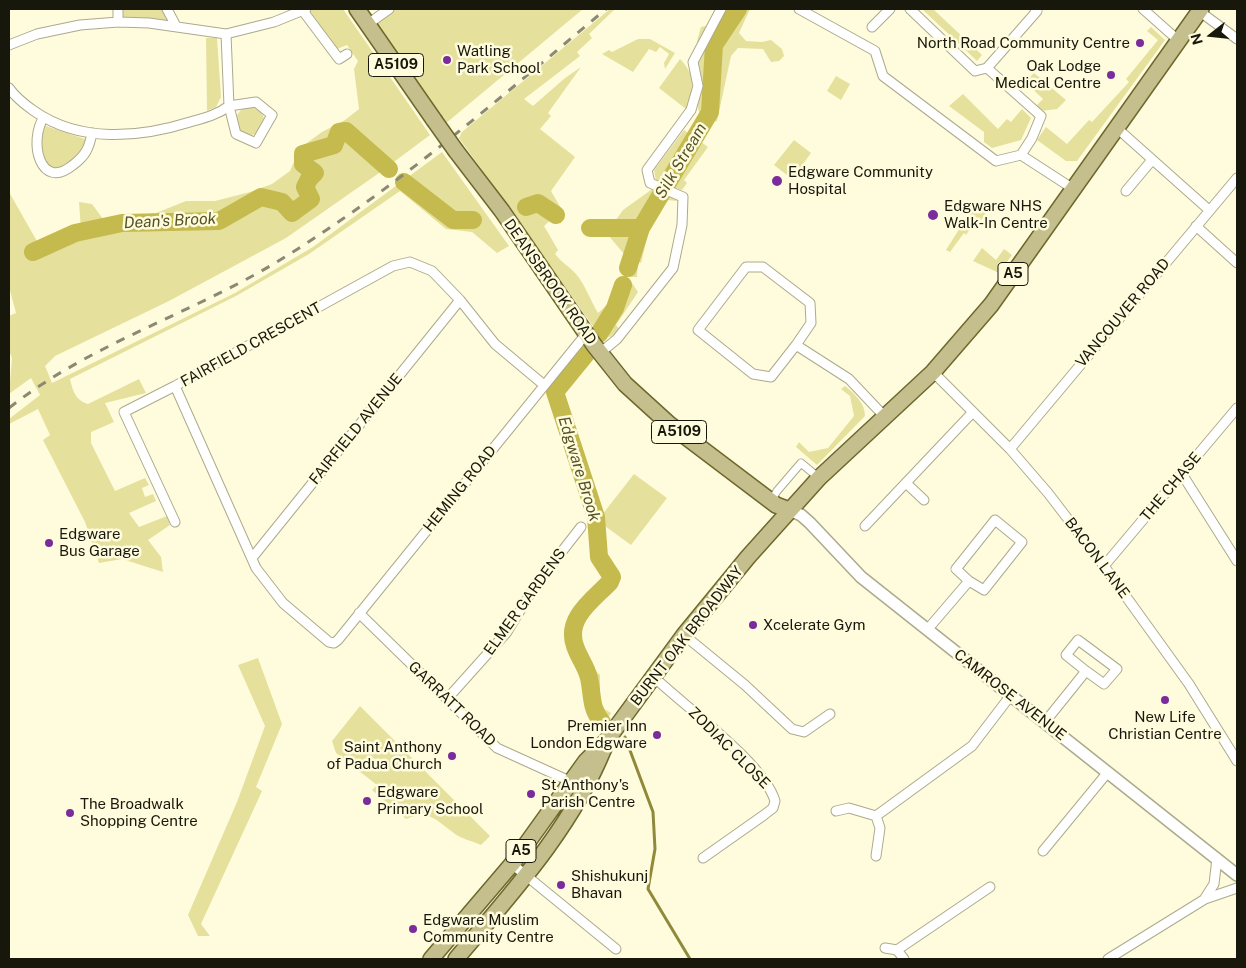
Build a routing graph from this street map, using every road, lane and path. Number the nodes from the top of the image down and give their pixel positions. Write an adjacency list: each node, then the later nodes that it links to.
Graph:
1 (118, 9): 13 (street)
2 (167, 9): 15 (street)
3 (357, 9): 14 (main road, DEANSBROOK ROAD / A5109)
4 (389, 9): 14 (street)
5 (721, 9): 39 (street)
6 (799, 9): 28 (street)
7 (890, 9): 16 (street)
8 (910, 9): 22 (street)
9 (1036, 9): 22 (street)
10 (1143, 9): 19 (street)
11 (305, 10): 17 (street); 21 (street)
12 (1200, 10): 18 (street); 19 (main road, A5)
13 (118, 22): 15 (street); 20 (street)
14 (368, 24): 37 (main road, DEANSBROOK ROAD / A5109, bridge)
15 (176, 26): 17 (street)
16 (872, 27)
17 (226, 34): 24 (street)
18 (1237, 39)
19 (1179, 41): 26 (main road, A5)
20 (9, 45)
21 (347, 54)
22 (987, 68): 28 (street)
23 (9, 88): 25 (street)
24 (229, 106): 24 (street); 27 (street)
25 (44, 118): 27 (street); 27 (street)
26 (1118, 129): 29 (street); 31 (main road, A5)
27 (92, 134)
28 (1021, 155): 31 (street)
29 (1152, 160): 32 (street); 33 (street)
30 (1237, 178): 33 (street, VANCOUVER ROAD)
31 (1075, 190): 40 (main road, A5)
32 (1126, 191)
33 (1209, 210): 34 (street, VANCOUVER ROAD)
34 (1196, 226): 35 (street); 46 (street, VANCOUVER ROAD)
35 (1237, 263)
36 (460, 300): 41 (street, FAIRFIELD CRESCENT); 42 (street, FAIRFIELD CRESCENT); 56 (street, FAIRFIELD AVENUE)
37 (586, 334): 39 (main road, DEANSBROOK ROAD / A5109); 41 (street, HEMING ROAD)
38 (796, 344): 38 (street); 45 (street)
39 (600, 353): 51 (main road, DEANSBROOK ROAD / A5109)
40 (933, 372): 44 (street, BACON LANE); 45 (main road, A5)
41 (544, 385): 60 (street, HEMING ROAD)
42 (175, 386): 53 (street); 56 (street, FAIRFIELD CRESCENT)
43 (1237, 408): 47 (street, THE CHASE)
44 (972, 412): 46 (street, BACON LANE); 49 (street)
45 (885, 417): 48 (main road, A5)
46 (1010, 449): 58 (street, BACON LANE)
47 (1182, 474): 57 (street); 58 (street, THE CHASE)
48 (819, 478): 51 (street); 52 (main road, A5)
49 (906, 483): 50 (street); 55 (street)
50 (924, 500)
51 (771, 501): 52 (main road, DEANSBROOK ROAD / A5109)
52 (789, 510): 61 (street, CAMROSE AVENUE); 62 (main road, BURNT OAK BROADWAY / A5)
53 (175, 522)
54 (582, 526): 67 (street, ELMER GARDENS)
55 (865, 526)
56 (252, 558): 63 (street, FAIRFIELD CRESCENT)
57 (1237, 561)
58 (1104, 566): 71 (street, BACON LANE)
59 (969, 581): 59 (street); 61 (street)
60 (359, 614): 63 (street, HEMING ROAD); 67 (street, GARRATT ROAD)
61 (927, 630): 66 (street, CAMROSE AVENUE)
62 (684, 635): 65 (main road, BURNT OAK BROADWAY / A5); 68 (street)
63 (334, 643)
64 (1086, 671): 64 (street); 69 (street)
65 (654, 677): 70 (main road, BURNT OAK BROADWAY / A5); 79 (street, ZODIAC CLOSE)
66 (1011, 695): 69 (street, CAMROSE AVENUE); 76 (street)
67 (448, 699): 73 (street, GARRATT ROAD)
68 (830, 714)
69 (1045, 722): 72 (street, CAMROSE AVENUE)
70 (607, 740): 73 (main road, A5); 74 (main road, A5)
71 (1237, 761)
72 (1108, 772): 77 (street); 80 (street, CAMROSE AVENUE)
73 (571, 781): 74 (street, GARRATT ROAD); 81 (main road, A5)
74 (584, 789): 83 (main road, A5)
75 (836, 811): 76 (street)
76 (876, 816): 78 (street)
77 (1043, 851)
78 (876, 856)
79 (703, 858)
80 (1217, 858): 82 (street, CAMROSE AVENUE); 86 (street)
81 (512, 864): 83 (street); 90 (main road, A5)
82 (1237, 875)
83 (525, 876): 88 (street); 91 (main road, A5)
84 (990, 887): 89 (street)
85 (1237, 888): 86 (street)
86 (1205, 898): 93 (street)
87 (885, 948): 89 (street)
88 (616, 949)
89 (897, 950): 92 (street)
90 (431, 959)
91 (456, 959)
92 (904, 959)
93 (1108, 959)

